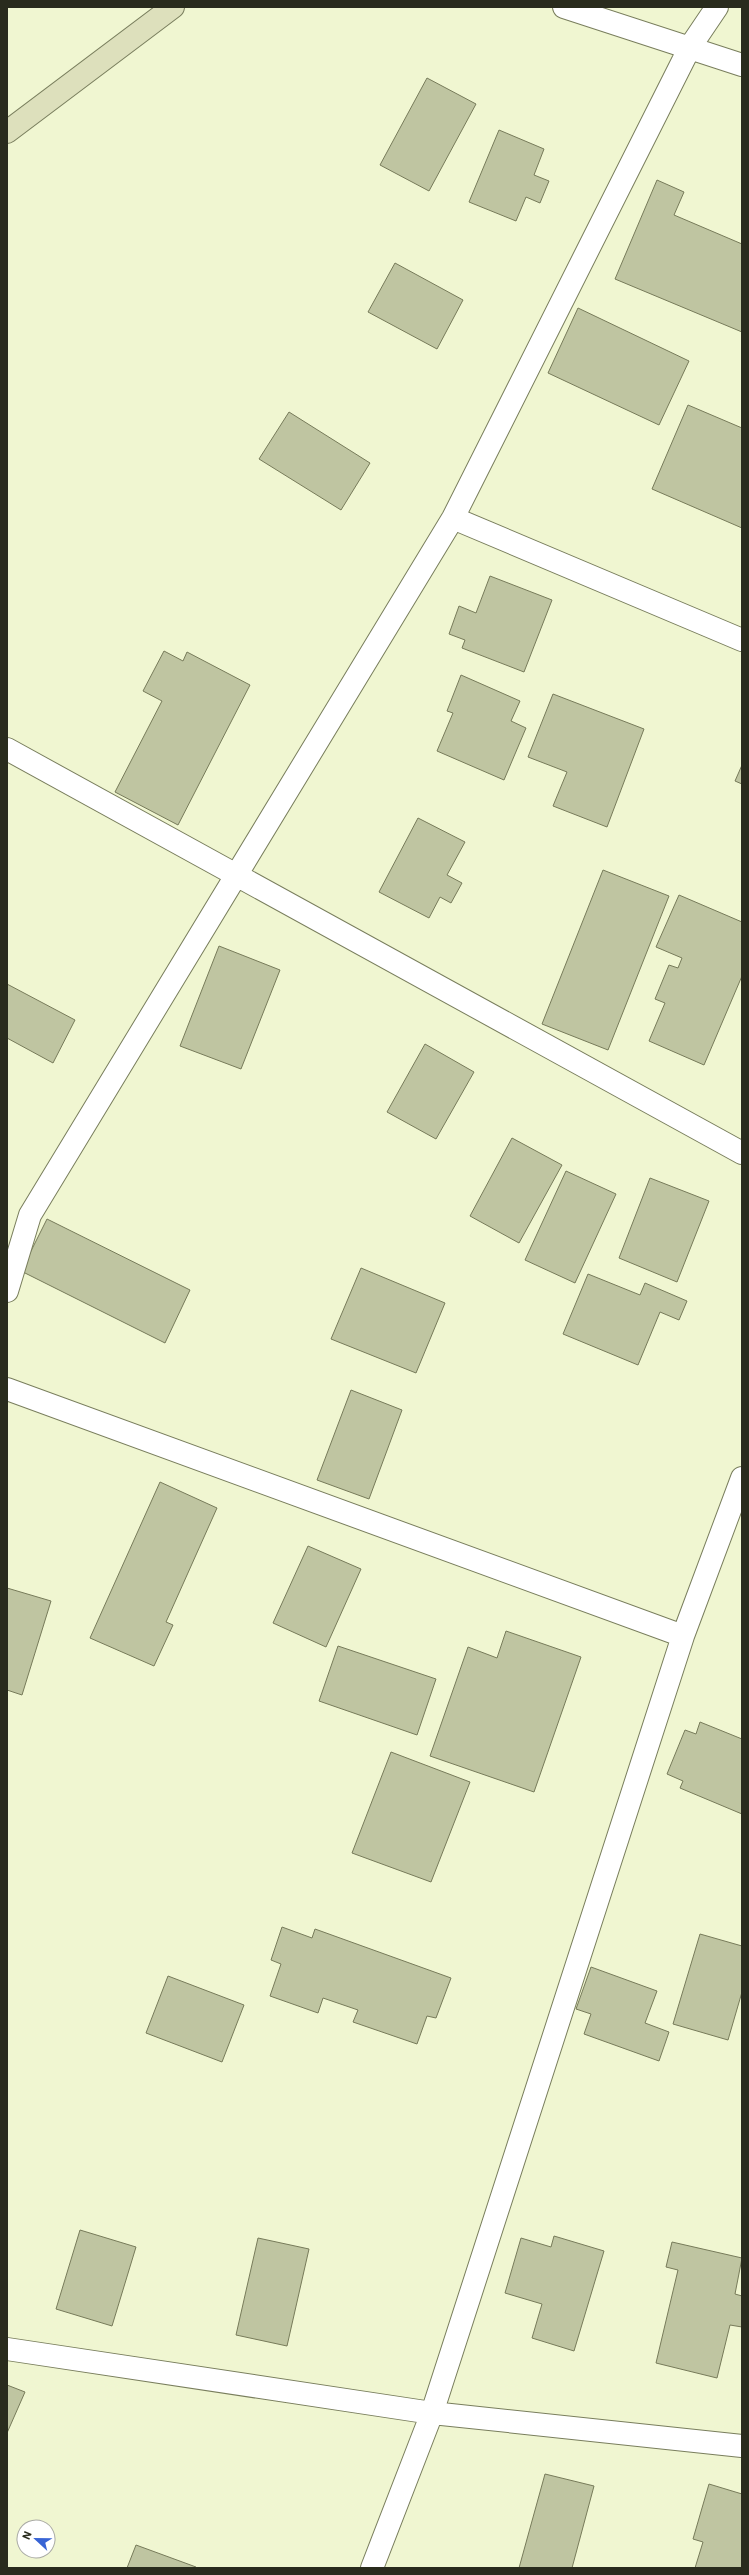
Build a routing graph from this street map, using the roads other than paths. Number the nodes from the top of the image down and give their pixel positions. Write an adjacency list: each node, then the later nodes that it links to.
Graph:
1 (173, 7): 6 (main road)
2 (564, 7): 4 (street)
3 (717, 7): 4 (street)
4 (690, 47): 5 (street); 7 (street)
5 (742, 66)
6 (7, 132)
7 (453, 518): 8 (street); 10 (street)
8 (742, 640)
9 (7, 749): 10 (street)
10 (238, 876): 11 (street); 12 (street)
11 (742, 1153)
12 (7, 1291)
13 (7, 1389): 15 (street)
14 (742, 1478): 15 (street)
15 (684, 1636): 17 (street)
16 (7, 2349): 17 (street)
17 (432, 2413): 18 (street); 19 (street)
18 (742, 2446)
19 (372, 2568)

